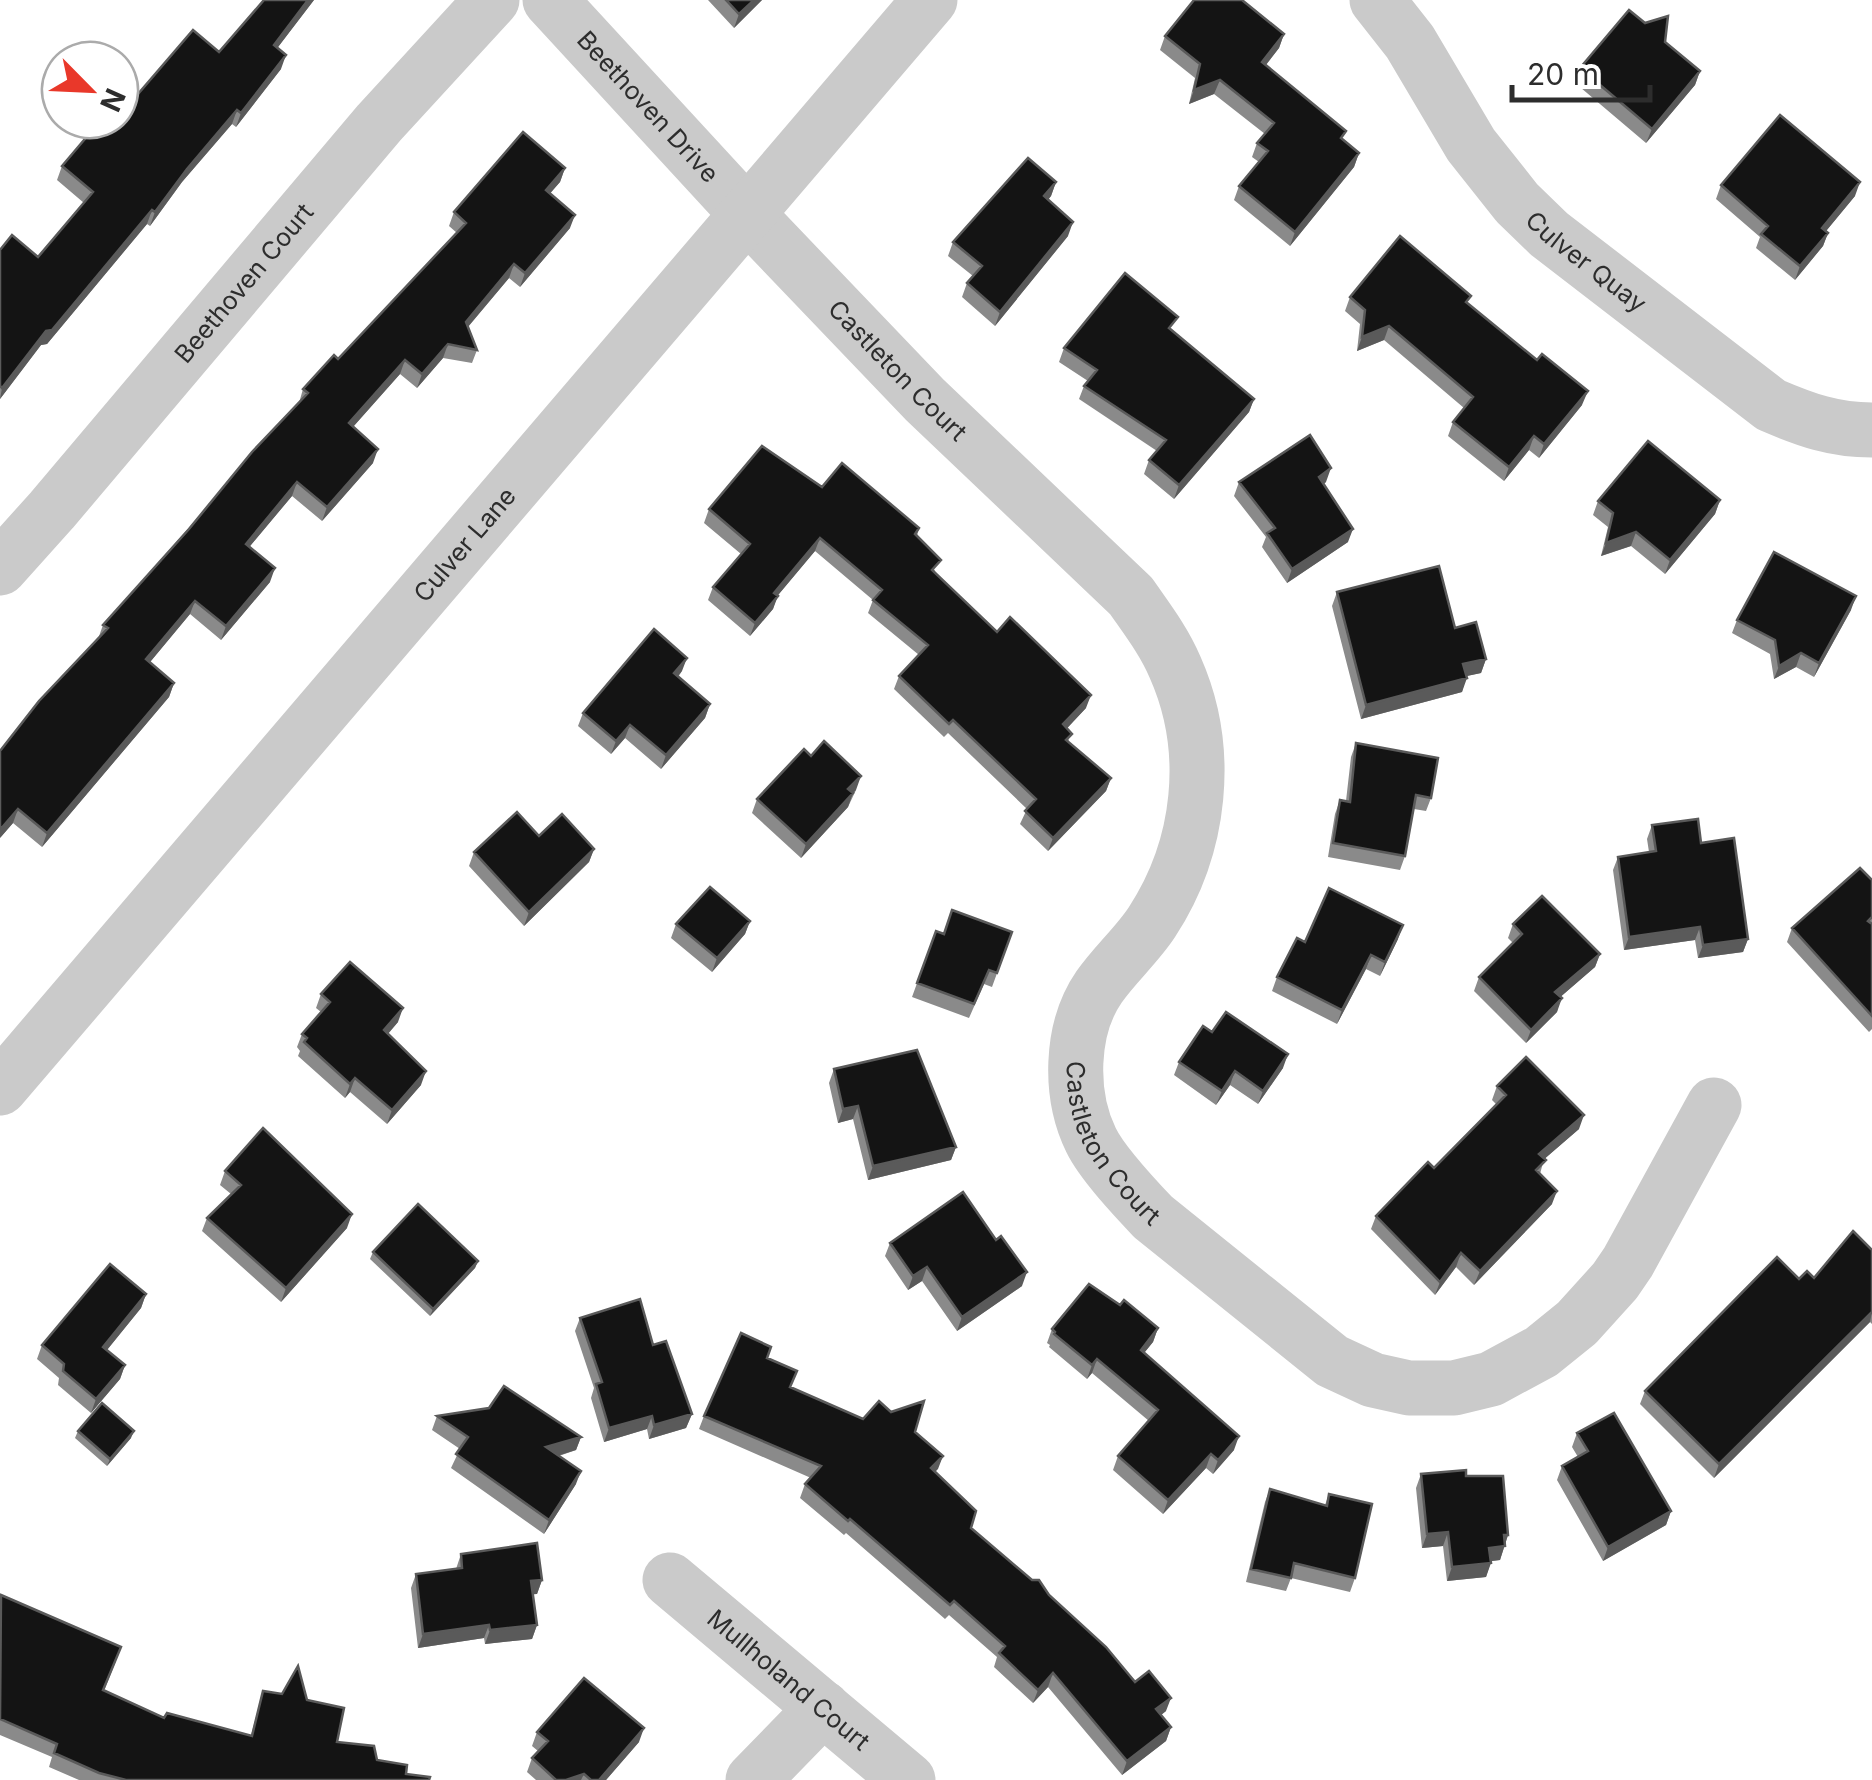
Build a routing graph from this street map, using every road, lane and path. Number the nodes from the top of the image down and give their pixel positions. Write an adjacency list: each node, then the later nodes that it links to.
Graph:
1 (492, 0): 7 (street, Beethoven Court)
2 (550, 0): 5 (street, Beethoven Drive)
3 (930, 0): 5 (street, Culver Lane)
4 (1377, 0): 6 (street, Culver Quay)
5 (747, 214): 8 (street, Culver Lane); 9 (street, Castleton Court)
6 (1872, 430)
7 (0, 568)
8 (0, 1088)
9 (1714, 1105)
10 (670, 1580): 11 (street, Mullholand Court)
11 (823, 1708): 12 (street); 13 (street, Mullholand Court)
12 (752, 1780)
13 (908, 1780)

